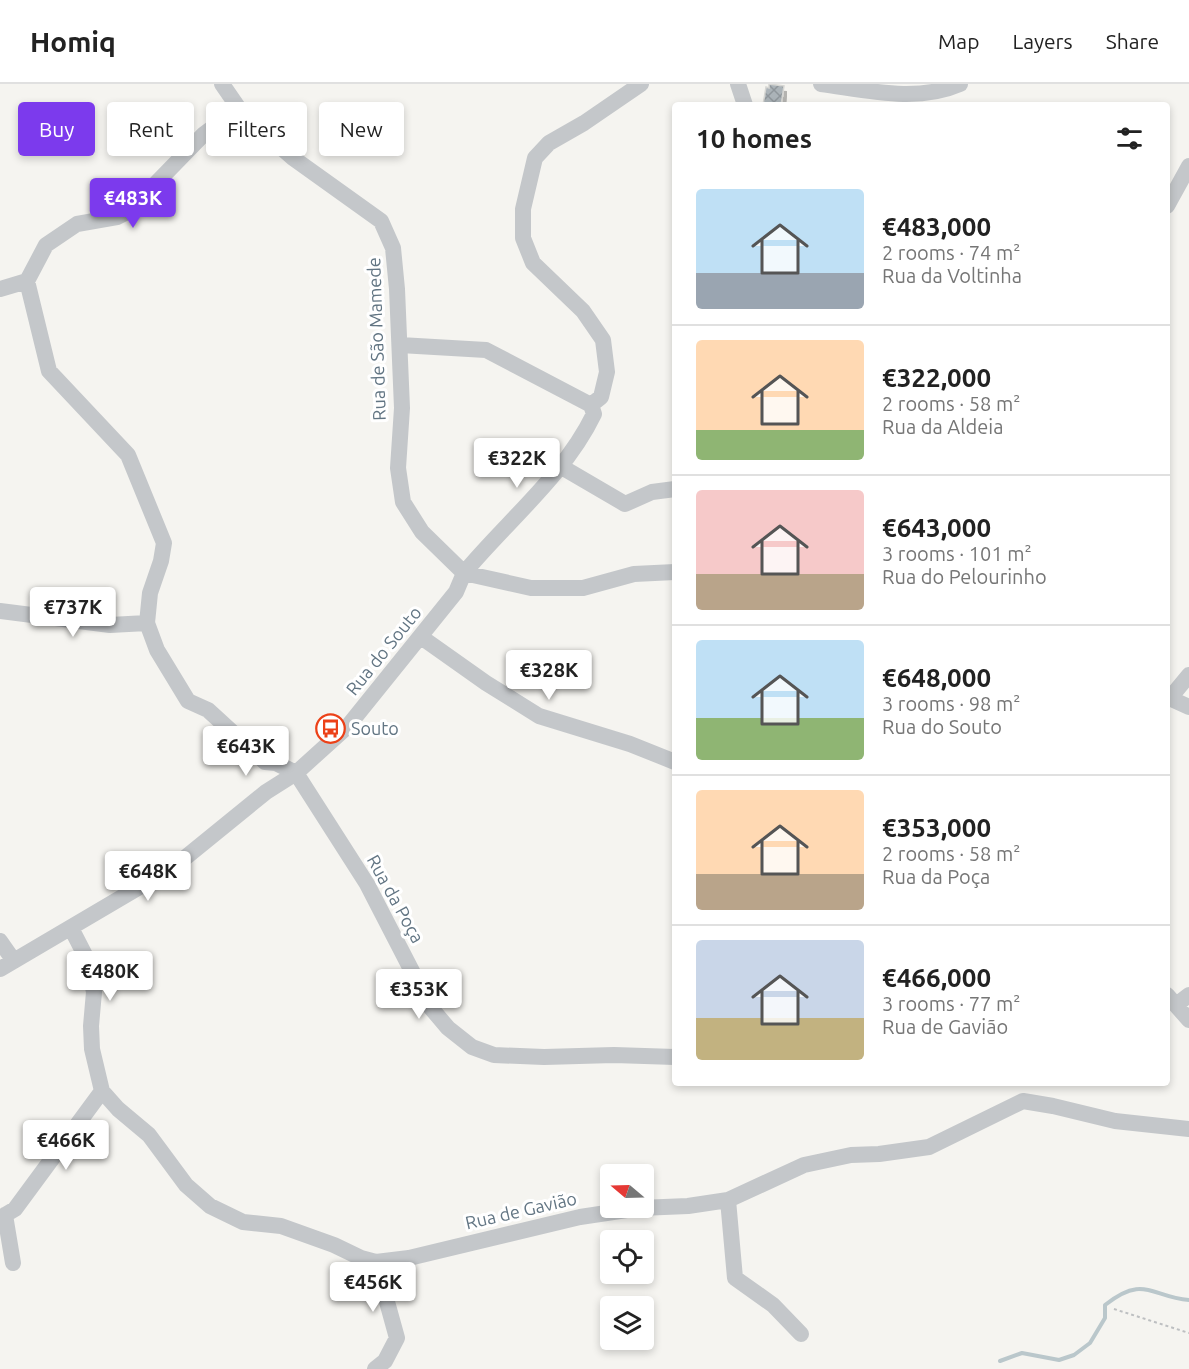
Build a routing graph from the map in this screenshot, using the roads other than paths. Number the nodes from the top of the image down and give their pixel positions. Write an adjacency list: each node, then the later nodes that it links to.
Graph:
1 (222, 84): 6 (street, Rua de São Mamede)
2 (641, 84): 15 (street, Rua do Souto)
3 (738, 84): 7 (street)
4 (821, 84): 5 (street)
5 (960, 84)
6 (235, 102)
7 (744, 102)
8 (206, 133): 12 (street)
9 (291, 156): 14 (street, Rua de São Mamede)
10 (1189, 166): 11 (street)
11 (1177, 200)
12 (27, 281): 13 (street); 21 (street)
13 (0, 289)
14 (400, 345): 15 (street); 19 (street, Rua de São Mamede)
15 (591, 405): 16 (street, Rua do Souto)
16 (560, 466): 17 (street); 19 (street, Rua do Souto)
17 (672, 489)
18 (672, 572): 19 (street)
19 (464, 573): 22 (street, Rua do Souto)
20 (0, 611): 21 (street)
21 (147, 623): 28 (street)
22 (421, 638): 27 (street); 29 (street, Rua do Souto)
23 (1189, 675): 24 (street)
24 (1170, 696)
25 (1170, 698): 26 (street)
26 (1189, 707)
27 (672, 761)
28 (265, 762): 29 (street); 30 (street)
29 (296, 773): 30 (street, Rua do Souto); 36 (street, Rua da Poça)
30 (266, 792): 31 (street, Rua do Souto)
31 (71, 928): 33 (street, Rua do Souto); 37 (street)
32 (0, 941): 33 (street)
33 (7, 965)
34 (1177, 998): 35 (street)
35 (1189, 1020)
36 (672, 1058)
37 (102, 1091): 40 (street); 41 (street, Rua de Gavião)
38 (1189, 1129): 39 (street, Rua de Gavião)
39 (728, 1200): 41 (street, Rua de Gavião); 43 (street)
40 (3, 1217): 42 (street)
41 (376, 1262): 44 (street)
42 (13, 1263)
43 (801, 1334)
44 (375, 1369)

